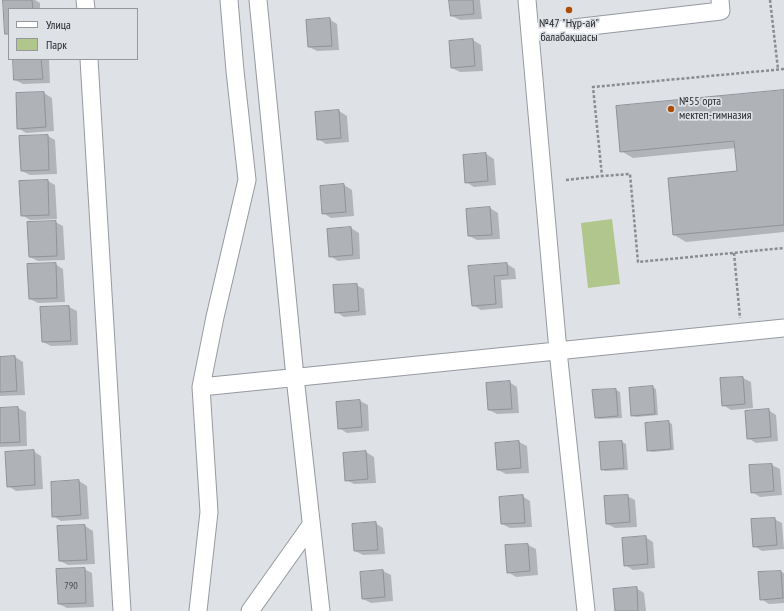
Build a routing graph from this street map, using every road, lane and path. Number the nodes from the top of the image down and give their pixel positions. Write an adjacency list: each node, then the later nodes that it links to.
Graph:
1 (229, 0): 18 (street)
2 (258, 0): 17 (street)
3 (527, 0): 6 (street)
4 (720, 0): 6 (street)
5 (770, 0): 8 (path)
6 (530, 33): 16 (street)
7 (89, 60): 20 (street)
8 (778, 69): 9 (path); 10 (path)
9 (784, 69)
10 (602, 176): 11 (path); 13 (path)
11 (566, 180)
12 (784, 248): 13 (path)
13 (734, 253): 15 (path)
14 (784, 328): 15 (street)
15 (741, 333): 16 (street)
16 (558, 351): 17 (street); 24 (street)
17 (295, 377): 18 (street); 19 (street)
18 (201, 387): 21 (street)
19 (311, 525): 22 (street); 23 (street)
20 (122, 611)
21 (198, 611)
22 (250, 611)
23 (321, 611)
24 (586, 611)

